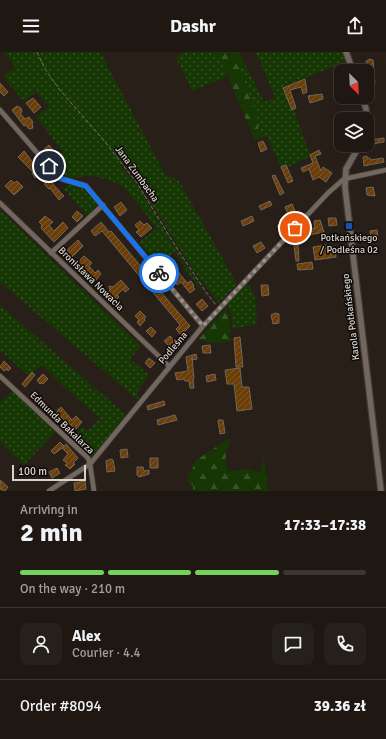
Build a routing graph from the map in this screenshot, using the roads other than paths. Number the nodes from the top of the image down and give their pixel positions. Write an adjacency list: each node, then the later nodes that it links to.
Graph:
1 (346, 52): 2 (street)
2 (350, 64)
3 (0, 110): 8 (street)
4 (356, 152): 6 (street, Karola Potkańskiego)
5 (386, 170): 6 (street)
6 (344, 179): 10 (street, Podleśna); 16 (street, Karola Potkańskiego)
7 (0, 203): 9 (street, Bronisława Nowacia)
8 (103, 205): 9 (street); 10 (street)
9 (51, 253): 11 (street, Bronisława Nowacia)
10 (203, 326): 11 (street, Podleśna)
11 (169, 366): 13 (street, Podleśna)
12 (0, 376): 13 (street, Edmunda Bakalarza)
13 (90, 464): 14 (street, Podleśna); 15 (street, Edmunda Bakalarza)
14 (49, 491)
15 (94, 491)
16 (381, 491)

